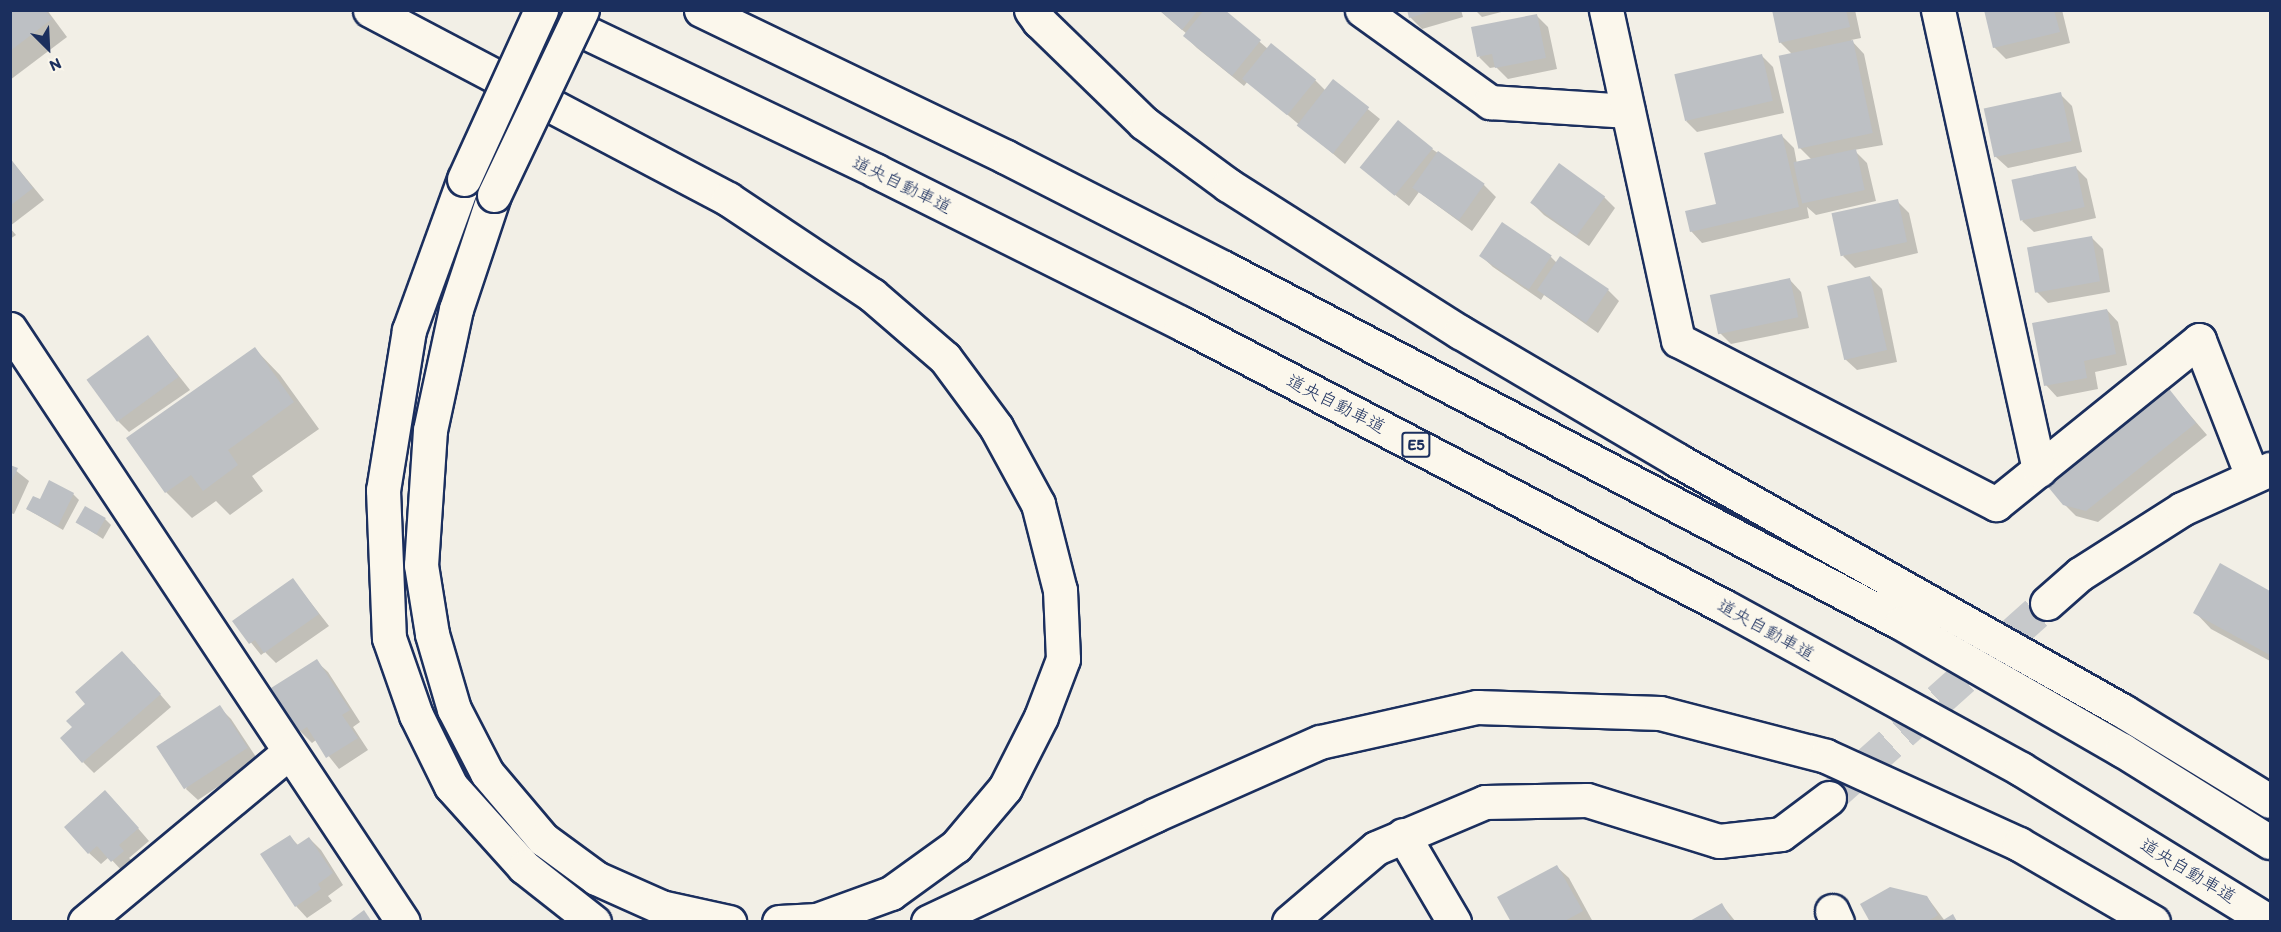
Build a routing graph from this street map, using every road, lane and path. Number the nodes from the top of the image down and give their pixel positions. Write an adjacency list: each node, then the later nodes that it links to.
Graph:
1 (370, 10): 23 (main road)
2 (540, 10): 21 (main road, bridge); 28 (main road, 道央自動車道 / E5)
3 (582, 10): 22 (main road, bridge)
4 (701, 10): 18 (main road)
5 (1031, 10): 16 (main road)
6 (1362, 10): 9 (main road)
7 (1606, 10): 9 (main road)
8 (1938, 10): 11 (main road)
9 (1628, 111): 11 (main road)
10 (10, 329): 14 (main road)
11 (2039, 470): 12 (main road)
12 (2262, 473): 13 (main road)
13 (2047, 603)
14 (290, 752): 19 (main road); 20 (main road)
15 (1829, 798): 17 (main road)
16 (2271, 801)
17 (1403, 836): 25 (main road); 26 (main road)
18 (2271, 842)
19 (85, 921)
20 (403, 921)
21 (594, 921)
22 (729, 921)
23 (779, 921)
24 (928, 921): 27 (main road)
25 (1290, 921)
26 (1454, 921)
27 (2153, 921)
28 (2270, 921)

